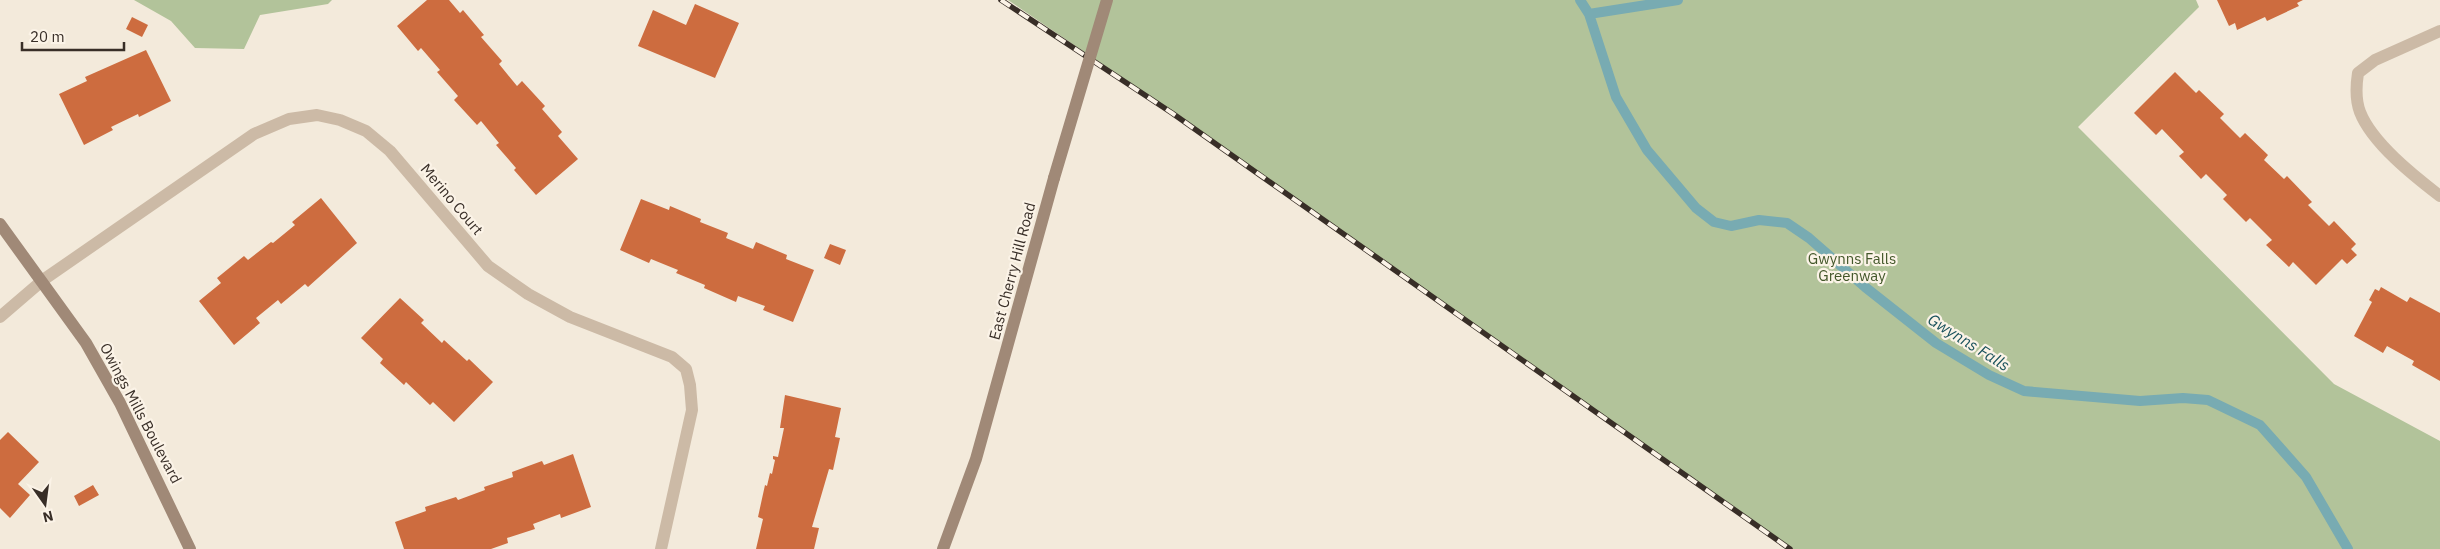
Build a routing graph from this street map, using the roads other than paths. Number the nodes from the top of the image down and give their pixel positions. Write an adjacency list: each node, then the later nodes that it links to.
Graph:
1 (1107, 0): 9 (main road, East Cherry Hill Road, bridge)
2 (2440, 31): 3 (street)
3 (2440, 196)
4 (0, 224): 5 (main road, Owings Mills Boulevard)
5 (43, 280): 6 (street, Merino Court); 7 (main road, Owings Mills Boulevard); 8 (street, Merino Court)
6 (0, 316)
7 (190, 549)
8 (661, 549)
9 (943, 549)

